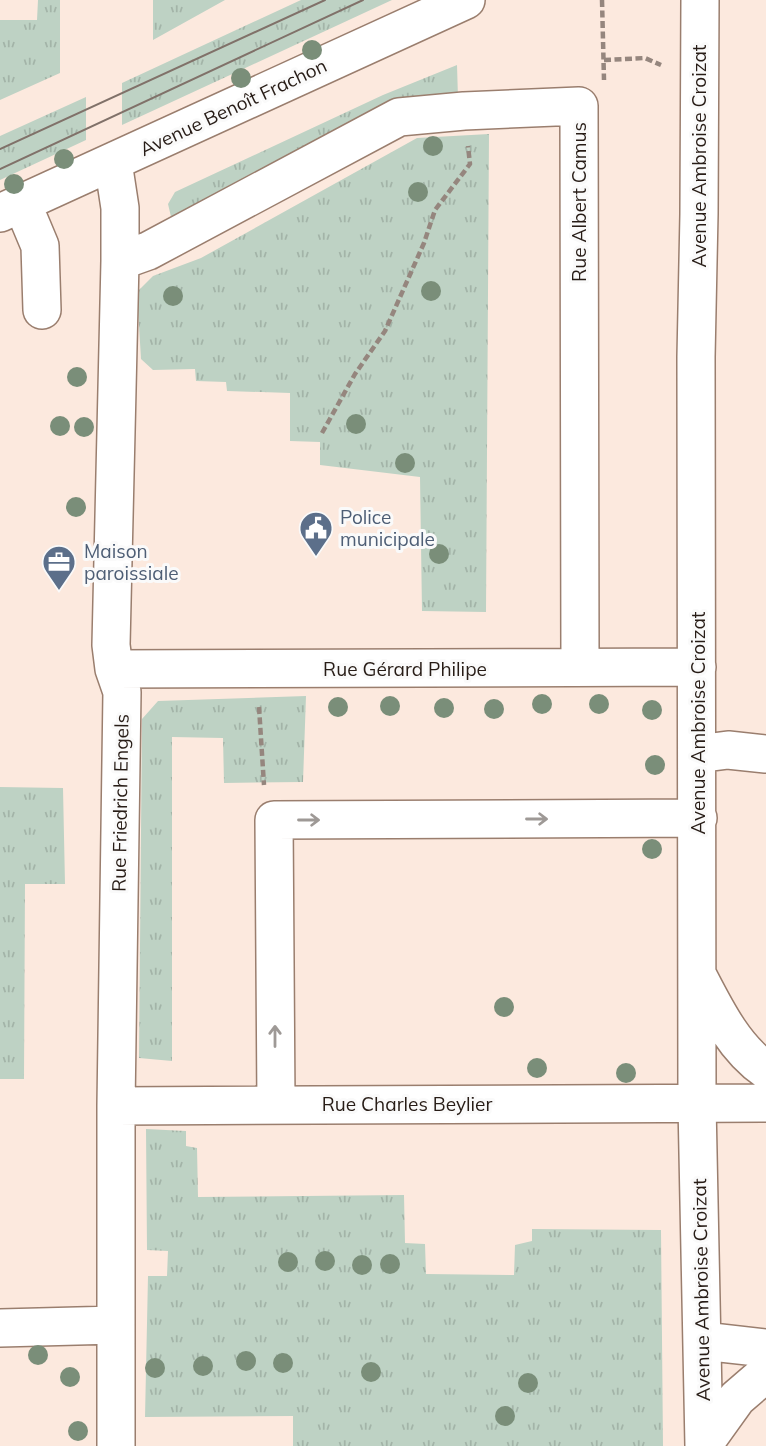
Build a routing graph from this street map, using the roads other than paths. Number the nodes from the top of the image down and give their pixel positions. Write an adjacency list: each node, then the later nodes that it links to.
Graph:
1 (467, 0): 3 (street, Avenue Benoît Frachon)
2 (700, 0): 8 (street, Avenue Ambroise Croizat)
3 (113, 162): 4 (street, Avenue Benoît Frachon); 5 (street, Rue Friedrich Engels)
4 (11, 208): 6 (street)
5 (120, 261): 7 (street, Rue Albert Camus); 9 (street, Rue Friedrich Engels)
6 (41, 310)
7 (580, 667): 8 (street, Rue Gérard Philipe); 9 (street, Rue Gérard Philipe)
8 (696, 667): 10 (street, Avenue Ambroise Croizat)
9 (114, 669): 18 (street, Rue Friedrich Engels)
10 (697, 754): 11 (street); 12 (street, Avenue Ambroise Croizat)
11 (766, 754)
12 (698, 818): 13 (street, Avenue Ambroise Croizat); 16 (street, one-way to 12)
13 (697, 974): 14 (street); 17 (street, Avenue Ambroise Croizat)
14 (766, 1070)
15 (766, 1103): 17 (street, Rue Charles Beylier)
16 (276, 1104): 17 (street, Rue Charles Beylier); 18 (street, Rue Charles Beylier)
17 (697, 1104): 21 (street, Avenue Ambroise Croizat)
18 (116, 1105): 19 (street, Rue Friedrich Engels)
19 (116, 1325): 20 (street); 25 (street, Rue Friedrich Engels)
20 (0, 1328)
21 (703, 1341): 22 (street); 24 (street, Avenue Ambroise Croizat)
22 (766, 1348)
23 (766, 1373): 24 (street)
24 (704, 1445)
25 (116, 1446)

